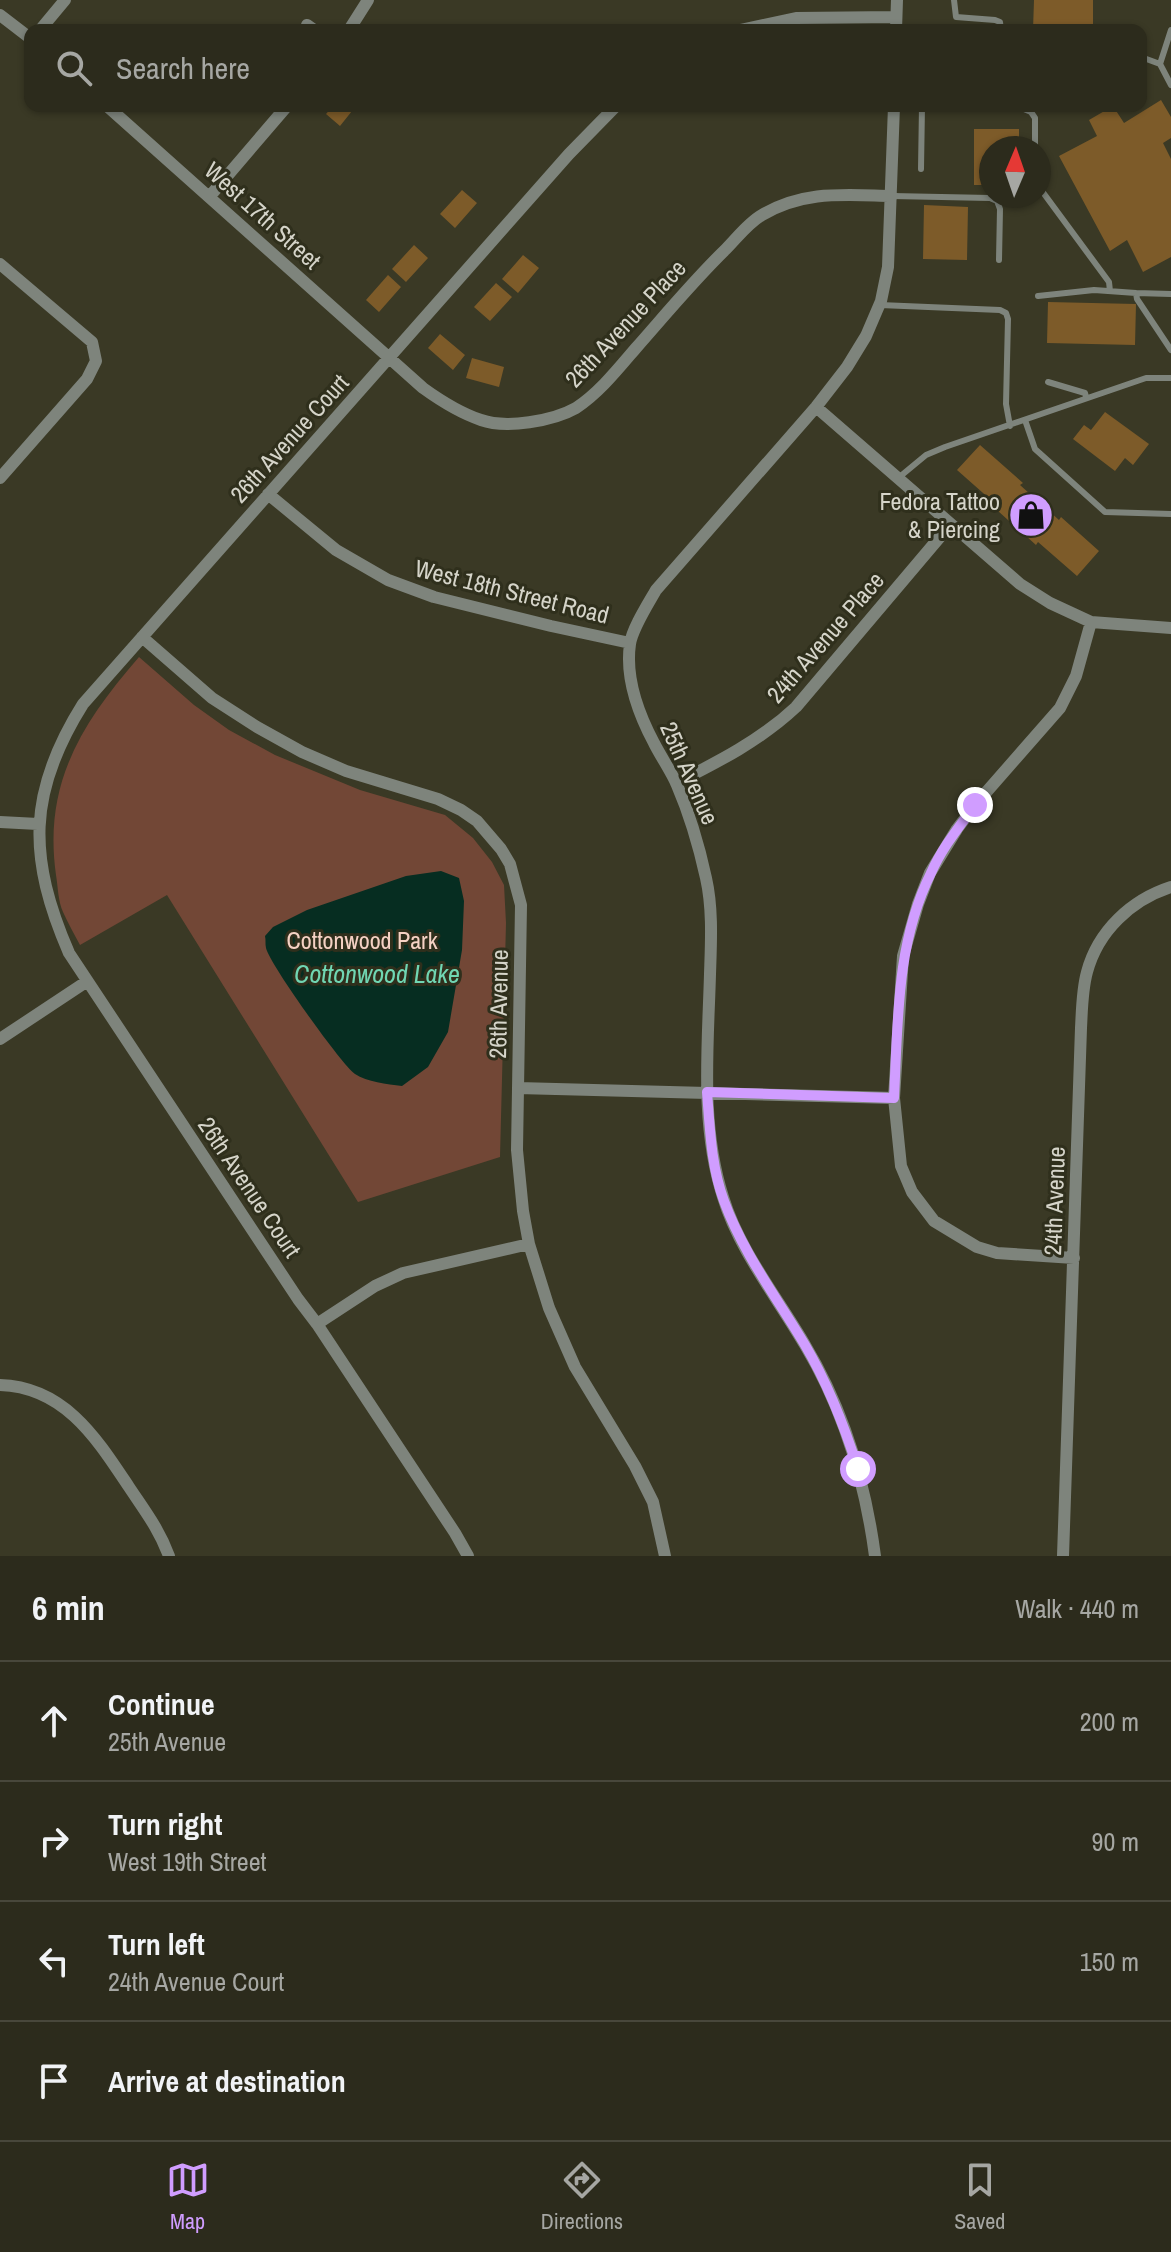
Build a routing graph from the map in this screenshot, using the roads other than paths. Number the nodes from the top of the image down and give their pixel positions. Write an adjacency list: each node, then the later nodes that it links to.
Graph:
1 (65, 0): 7 (street)
2 (368, 0): 8 (street)
3 (897, 0): 6 (street)
4 (954, 0): 10 (lane)
5 (0, 15): 12 (street)
6 (896, 23): 9 (street)
7 (45, 24)
8 (353, 24)
9 (763, 24)
10 (1000, 24)
11 (1171, 30): 14 (lane)
12 (24, 33)
13 (1147, 59): 14 (lane)
14 (1160, 64): 15 (lane)
15 (1170, 82)
16 (114, 112): 24 (street, West 17th Street)
17 (282, 112): 24 (street)
18 (610, 112): 35 (street, 26th Avenue Court)
19 (894, 112): 25 (street, 25th Avenue)
20 (922, 112): 23 (lane)
21 (1031, 112): 22 (lane)
22 (1035, 136)
23 (921, 169)
24 (210, 196): 35 (street, West 17th Street)
25 (892, 196): 27 (lane); 33 (street, 25th Avenue); 35 (street, 26th Avenue Place)
26 (1051, 203): 29 (lane)
27 (999, 260)
28 (0, 264): 42 (street)
29 (1110, 291): 30 (lane); 32 (lane)
30 (1136, 293): 31 (lane); 34 (lane)
31 (1171, 294)
32 (1038, 296)
33 (879, 305): 39 (street, 25th Avenue); 41 (lane)
34 (1171, 350)
35 (388, 359): 44 (street, 26th Avenue Court)
36 (1171, 378): 38 (lane)
37 (1048, 382): 38 (lane)
38 (1086, 397): 40 (lane)
39 (816, 407): 43 (street); 50 (street, 25th Avenue)
40 (1025, 420): 41 (lane); 45 (lane)
41 (1010, 426): 43 (lane)
42 (0, 478)
43 (897, 479): 46 (street)
44 (268, 494): 49 (street, 26th Avenue Court); 50 (street, West 18th Street Road)
45 (1171, 514)
46 (950, 525): 47 (street); 51 (street, 24th Avenue Place)
47 (1091, 622): 48 (street); 59 (street)
48 (1171, 628)
49 (142, 637): 53 (street, 26th Avenue Court); 57 (street, 26th Avenue)
50 (630, 643): 51 (street, 25th Avenue)
51 (676, 783): 58 (street, 25th Avenue)
52 (0, 822): 53 (street)
53 (38, 824): 55 (street, 26th Avenue Court)
54 (1171, 887): 61 (street, 24th Avenue)
55 (86, 982): 56 (street); 62 (street, 26th Avenue Court)
56 (0, 1039)
57 (518, 1088): 58 (street); 60 (street, 26th Avenue)
58 (707, 1092): 59 (street); 67 (street, 25th Avenue)
59 (894, 1098): 61 (street)
60 (529, 1244): 62 (street); 66 (street, 26th Avenue)
61 (1074, 1258): 68 (street, 24th Avenue)
62 (317, 1324): 65 (street, 26th Avenue Court)
63 (0, 1385): 64 (street)
64 (169, 1556)
65 (468, 1556)
66 (665, 1556)
67 (875, 1556)
68 (1063, 1556)

